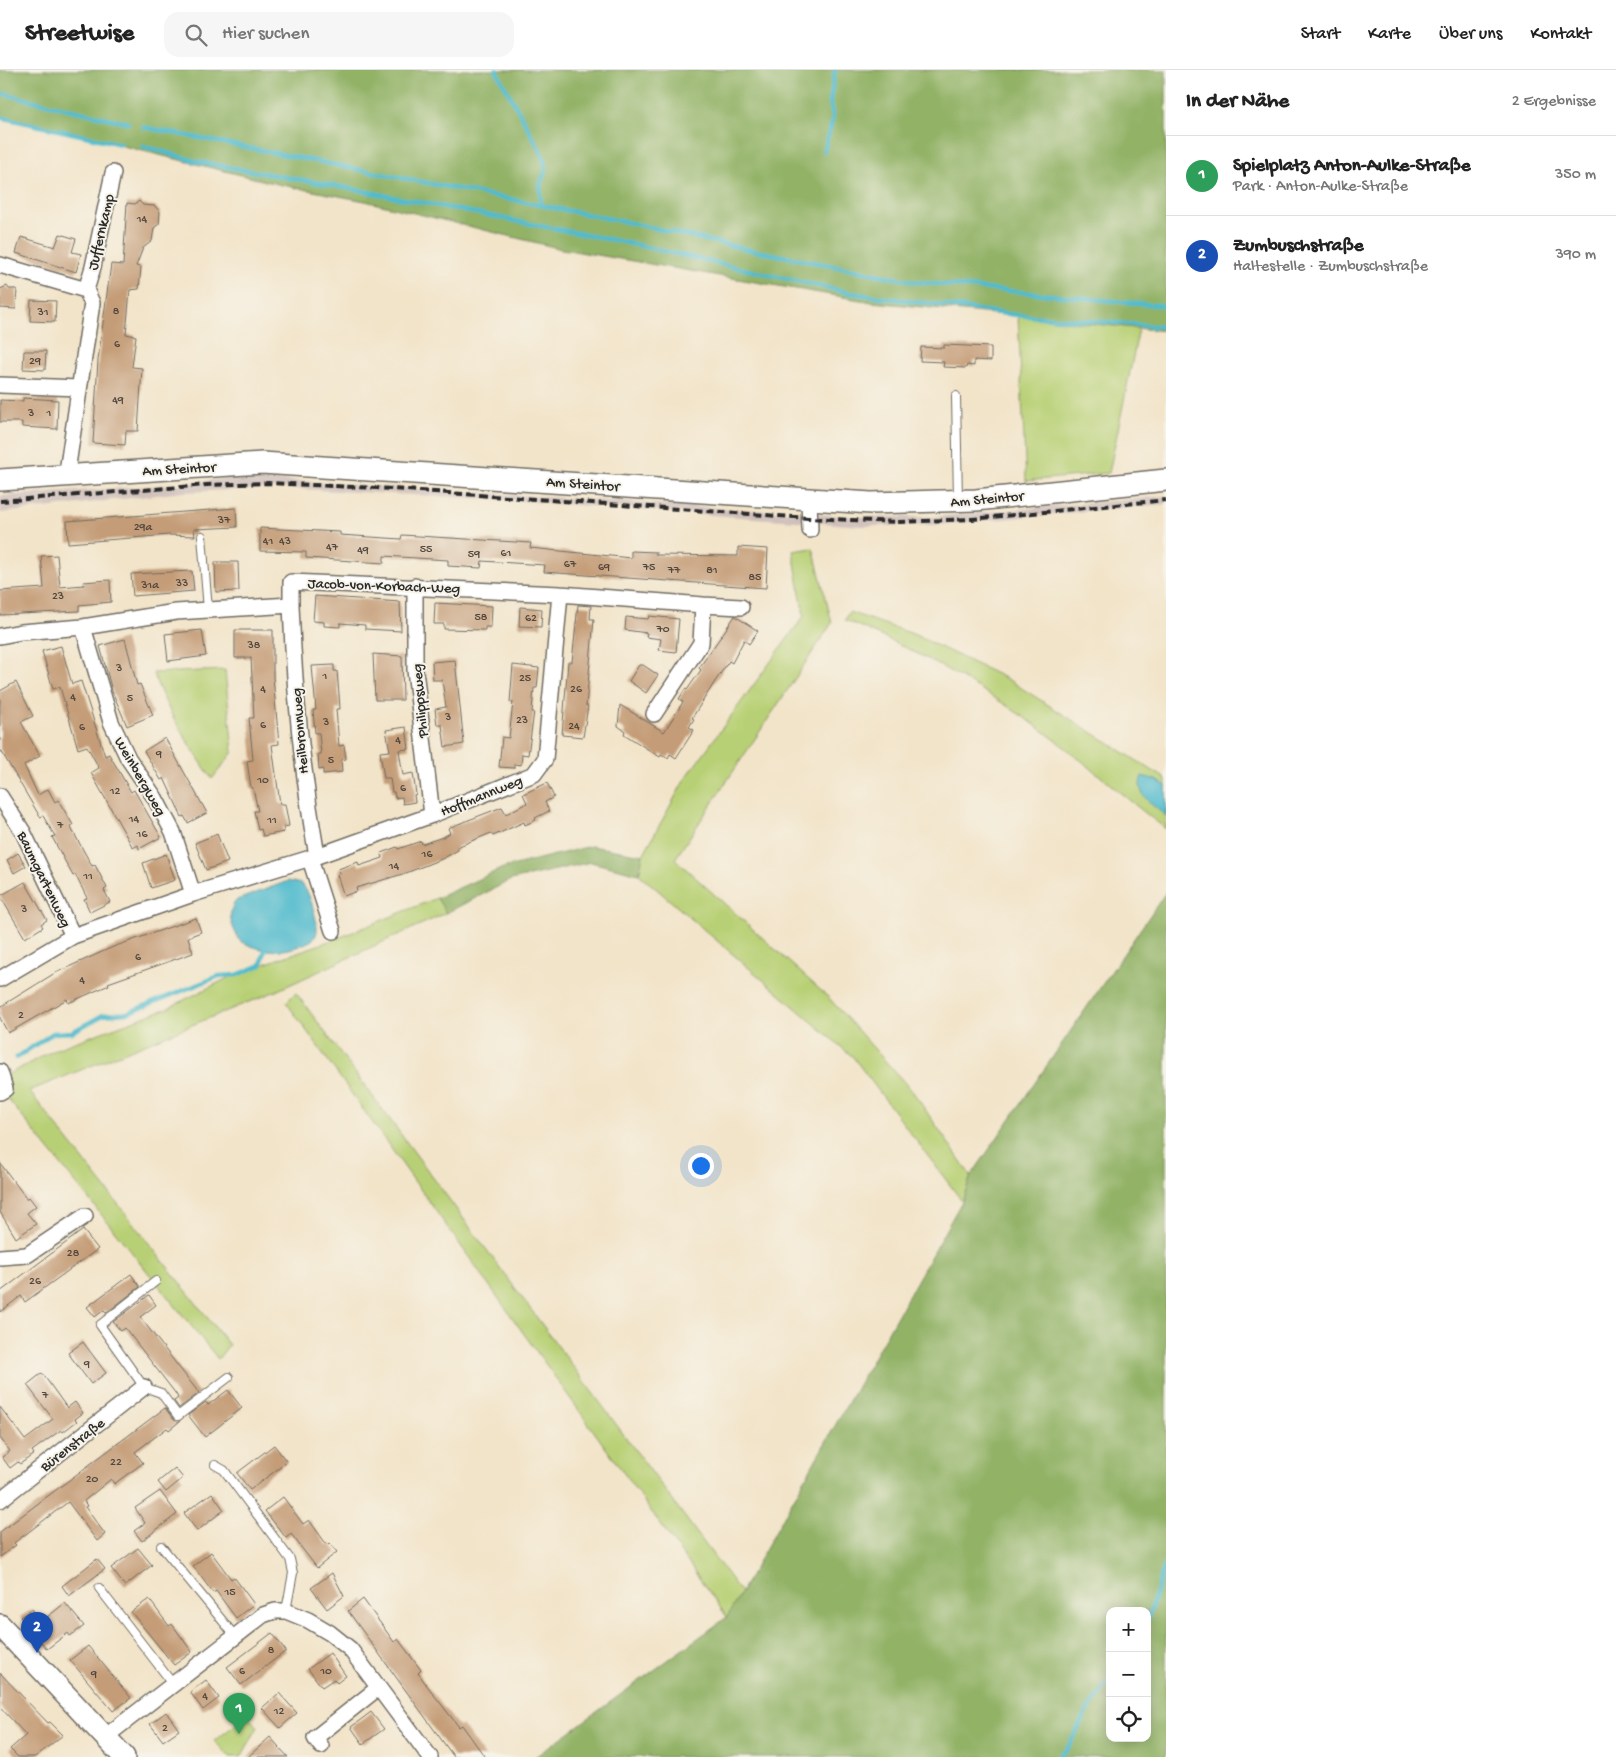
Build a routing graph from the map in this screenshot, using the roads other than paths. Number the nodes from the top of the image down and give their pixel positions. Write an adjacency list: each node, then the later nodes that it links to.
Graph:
1 (113, 173): 3 (street, Juffernkamp)
2 (0, 265): 3 (street, Juffernkamp)
3 (86, 290): 5 (street, Juffernkamp)
4 (0, 385): 5 (street)
5 (79, 388): 7 (street, Juffernkamp)
6 (956, 396): 11 (lane)
7 (68, 474): 8 (street, Am Steintor); 10 (street, Am Steintor)
8 (0, 480)
9 (1166, 480): 11 (street, Am Steintor)
10 (808, 499): 11 (street, Am Steintor); 12 (street)
11 (958, 501)
12 (810, 530)
13 (202, 536): 19 (lane)
14 (415, 586): 15 (street, Jacob-von-Korbach-Weg); 16 (street, Jacob-von-Korbach-Weg); 24 (street, Philippsweg)
15 (560, 594): 17 (street, Jacob-von-Korbach-Weg); 24 (street, Hoffmannweg)
16 (291, 605): 19 (street, Jacob-von-Korbach-Weg); 25 (street, Heilbronnweg)
17 (703, 605): 18 (street, Jacob-von-Korbach-Weg); 22 (street)
18 (741, 607)
19 (208, 610): 20 (street, Jacob-von-Korbach-Weg)
20 (83, 627): 21 (street, Jacob-von-Korbach-Weg); 26 (street, Weinbergweg)
21 (0, 636)
22 (654, 714)
23 (0, 796): 28 (street, Baumgartenweg)
24 (432, 815): 25 (street, Hoffmannweg)
25 (314, 857): 26 (street, Hoffmannweg); 27 (street)
26 (193, 894): 28 (street, Hoffmannweg)
27 (333, 931)
28 (73, 936): 29 (street, Hoffmannweg)
29 (0, 979)
30 (0, 1072): 31 (street)
31 (3, 1090)
32 (85, 1216): 33 (street)
33 (0, 1257)
34 (156, 1281): 36 (lane)
35 (229, 1377): 36 (lane)
36 (144, 1387): 38 (street, Bürenstraße)
37 (215, 1465): 41 (lane)
38 (0, 1500)
39 (161, 1546): 43 (lane)
40 (98, 1588): 44 (lane)
41 (286, 1611): 43 (street); 45 (street)
42 (0, 1625): 46 (street)
43 (235, 1636): 44 (street)
44 (173, 1684): 46 (street)
45 (378, 1688): 47 (street); 49 (street)
46 (105, 1737): 48 (street)
47 (321, 1746)
48 (124, 1757)
49 (430, 1757)

